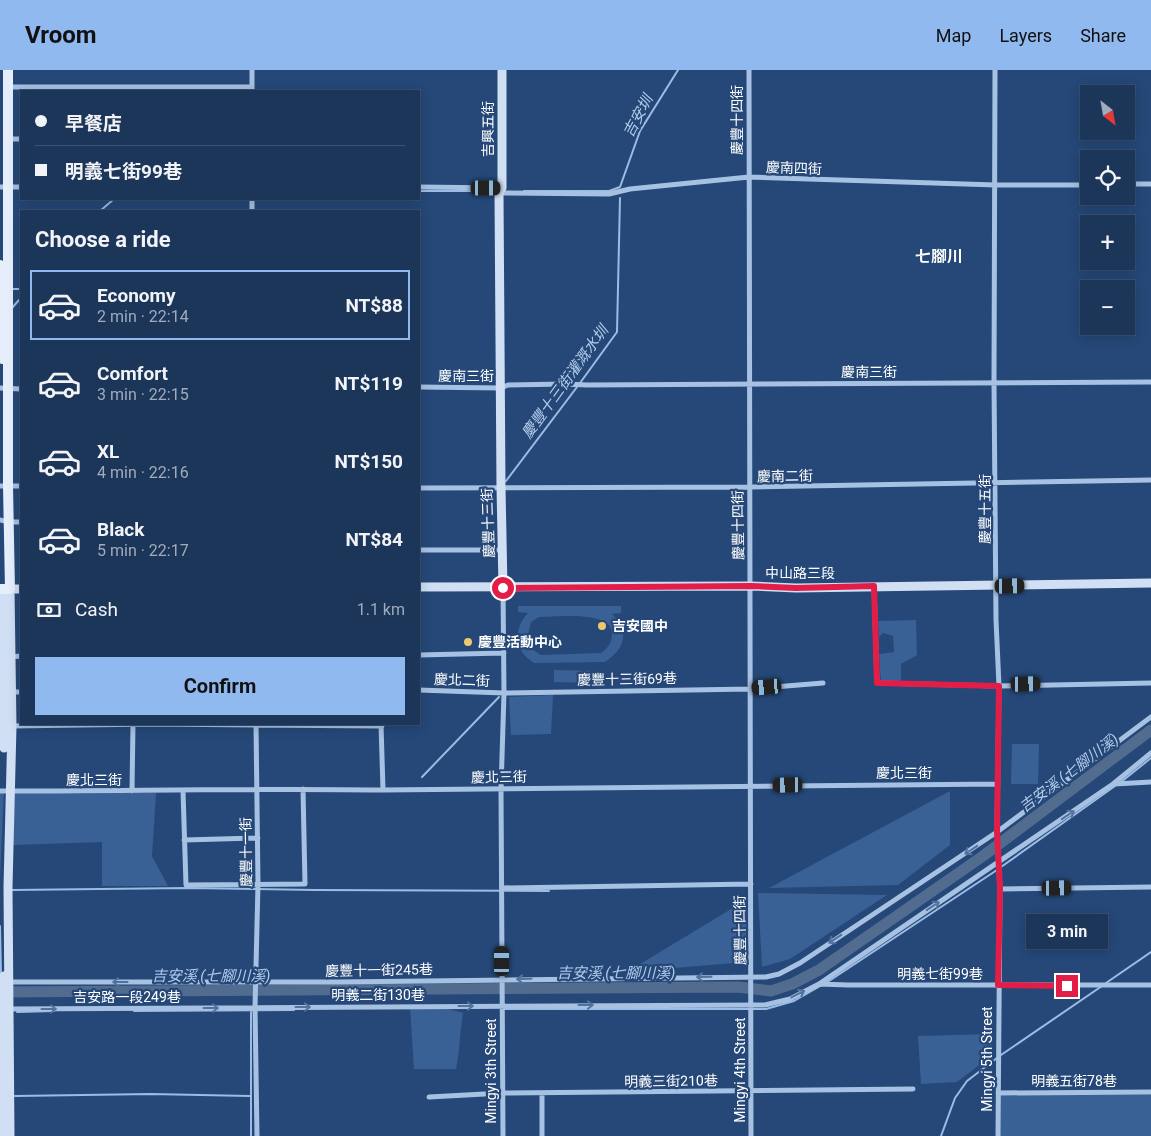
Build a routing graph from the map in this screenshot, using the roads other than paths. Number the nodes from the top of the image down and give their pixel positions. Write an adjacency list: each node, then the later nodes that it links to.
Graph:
1 (8, 70): 6 (main road)
2 (252, 70): 7 (street)
3 (502, 70): 18 (street, 吉興五街)
4 (749, 70): 10 (street, 慶豐十四街)
5 (995, 70): 13 (street, 慶豐十五街)
6 (8, 87): 7 (street); 8 (main road)
7 (252, 89)
8 (8, 139): 9 (street); 15 (main road)
9 (20, 139)
10 (749, 177): 13 (street, 慶南四街); 18 (street, 慶南四街); 23 (street, 慶豐十四街)
11 (1135, 184): 12 (street)
12 (1151, 184)
13 (996, 185): 14 (street, 慶南四街); 21 (street, 慶豐十五街)
14 (1080, 185)
15 (4, 187): 16 (street); 20 (main road)
16 (20, 187)
17 (420, 187): 18 (street, 慶南四街)
18 (501, 191): 26 (street, 慶豐十三街)
19 (0, 265): 20 (main road)
20 (3, 287): 24 (main road)
21 (994, 382): 22 (street, 慶南三街); 23 (street, 慶南三街); 29 (street, 慶豐十五街)
22 (1151, 382)
23 (749, 384): 26 (street, 慶南三街); 33 (street, 慶豐十四街)
24 (3, 388): 27 (street); 30 (main road)
25 (420, 388): 26 (street, 慶南三街)
26 (501, 388): 32 (street, 慶豐十三街)
27 (20, 389)
28 (1151, 480): 29 (street, 慶南二街)
29 (996, 484): 33 (street, 慶南二街); 42 (street, 慶豐十五街)
30 (3, 486): 31 (street); 35 (main road)
31 (20, 486)
32 (501, 487): 33 (street, 慶南二街); 34 (street, 慶南二街); 38 (street, 慶豐十三街)
33 (748, 487): 40 (street, 慶豐十四街)
34 (420, 488)
35 (4, 521): 36 (street); 45 (main road)
36 (20, 522)
37 (420, 550): 38 (street)
38 (503, 550): 44 (street, 慶豐十三街)
39 (1151, 583): 42 (street, 中山路三段)
40 (751, 586): 41 (street, 中山路三段); 44 (street, 中山路三段); 54 (street, 慶豐十四街)
41 (874, 586): 42 (street, 中山路三段); 53 (street)
42 (996, 586): 53 (street, 慶豐十五街)
43 (420, 588): 44 (street, 中山路三段)
44 (503, 588): 47 (street, 慶豐十三街)
45 (5, 589): 46 (street); 50 (street)
46 (20, 589)
47 (504, 653): 48 (street); 58 (street, 慶豐十三街)
48 (420, 655)
49 (20, 656): 50 (street)
50 (5, 657): 56 (street)
51 (1151, 683): 53 (street)
52 (823, 684): 54 (street, 慶豐十三街69巷)
53 (999, 686): 68 (street, 慶豐十五街)
54 (751, 689): 58 (street, 慶豐十三街69巷); 70 (street, 慶豐十四街)
55 (420, 690): 58 (street, 慶北二街)
56 (5, 691): 57 (street); 65 (street)
57 (20, 692)
58 (504, 693): 72 (street, 慶豐十三街)
59 (1151, 717): 78 (street, 慶豐十一街245巷)
60 (72, 725): 65 (street)
61 (132, 725): 75 (street)
62 (256, 725): 77 (street, 慶豐十一街)
63 (310, 725): 64 (street)
64 (382, 725): 73 (street)
65 (12, 726): 74 (street)
66 (1151, 753): 69 (street, 明義二街130巷)
67 (1151, 782): 69 (street)
68 (998, 784): 70 (street, 慶北三街); 78 (street, 慶豐十五街)
69 (1113, 784): 81 (street, 明義二街130巷, one-way to 69)
70 (750, 786): 72 (street, 慶北三街); 83 (street, 慶豐十四街)
71 (303, 789): 73 (street, 慶北三街); 77 (street, 慶北三街); 82 (street)
72 (501, 789): 73 (street, 慶北三街); 85 (street, 慶豐十三街)
73 (383, 790)
74 (4, 791): 75 (street, 慶北三街); 90 (street)
75 (132, 791): 76 (street, 慶北三街)
76 (183, 791): 77 (street, 慶北三街); 80 (street)
77 (256, 791): 79 (street, 慶豐十一街)
78 (997, 832): 81 (street, 慶豐十五街); 87 (street, 慶豐十一街245巷, one-way to 87)
79 (258, 838): 80 (street); 82 (street, 慶豐十一街)
80 (184, 840): 82 (street)
81 (998, 862): 86 (street, Mingyi 5th Street); 91 (street, 明義二街130巷, one-way to 81)
82 (258, 884): 89 (street, 慶豐十一街)
83 (751, 884): 85 (street); 87 (street, 慶豐十四街)
84 (1151, 887): 86 (street)
85 (502, 888): 88 (street, 慶豐十三街)
86 (1000, 889): 92 (street, Mingyi 5th Street)
87 (752, 978): 88 (street, 慶豐十一街245巷, one-way to 88); 94 (street, 慶豐十四街)
88 (502, 979): 89 (street, 慶豐十一街245巷); 95 (street, Mingyi 3th Street)
89 (256, 981): 90 (street, 慶豐十一街245巷, one-way to 90); 96 (street, 慶豐十一街)
90 (5, 982): 97 (street)
91 (819, 984): 92 (street, 明義七街99巷); 94 (street, 明義二街130巷, one-way to 91)
92 (998, 985): 93 (street, 明義七街99巷); 102 (street, Mingyi 5th Street)
93 (1151, 985)
94 (751, 1002): 95 (street, 明義二街130巷, one-way to 94); 99 (street, Mingyi 4th Street)
95 (502, 1006): 96 (street, 明義二街130巷, one-way to 95); 103 (street, Mingyi 3th Street)
96 (255, 1007): 97 (street, 吉安路一段249巷, one-way to 96); 107 (street, 慶豐十一街)
97 (5, 1008): 105 (street); 106 (street)
98 (913, 1089): 99 (street, 明義三街210巷)
99 (751, 1091): 101 (street, 明義三街210巷); 110 (street, Mingyi 4th Street)
100 (1151, 1092): 102 (street, 明義五街78巷)
101 (542, 1093): 103 (street, 明義三街210巷); 109 (street)
102 (998, 1093): 111 (street, Mingyi 5th Street)
103 (503, 1094): 104 (street, 明義三街210巷); 108 (street, Mingyi 3th Street)
104 (429, 1097)
105 (3, 1136)
106 (10, 1136)
107 (257, 1136)
108 (503, 1136)
109 (542, 1136)
110 (752, 1136)
111 (998, 1136)

